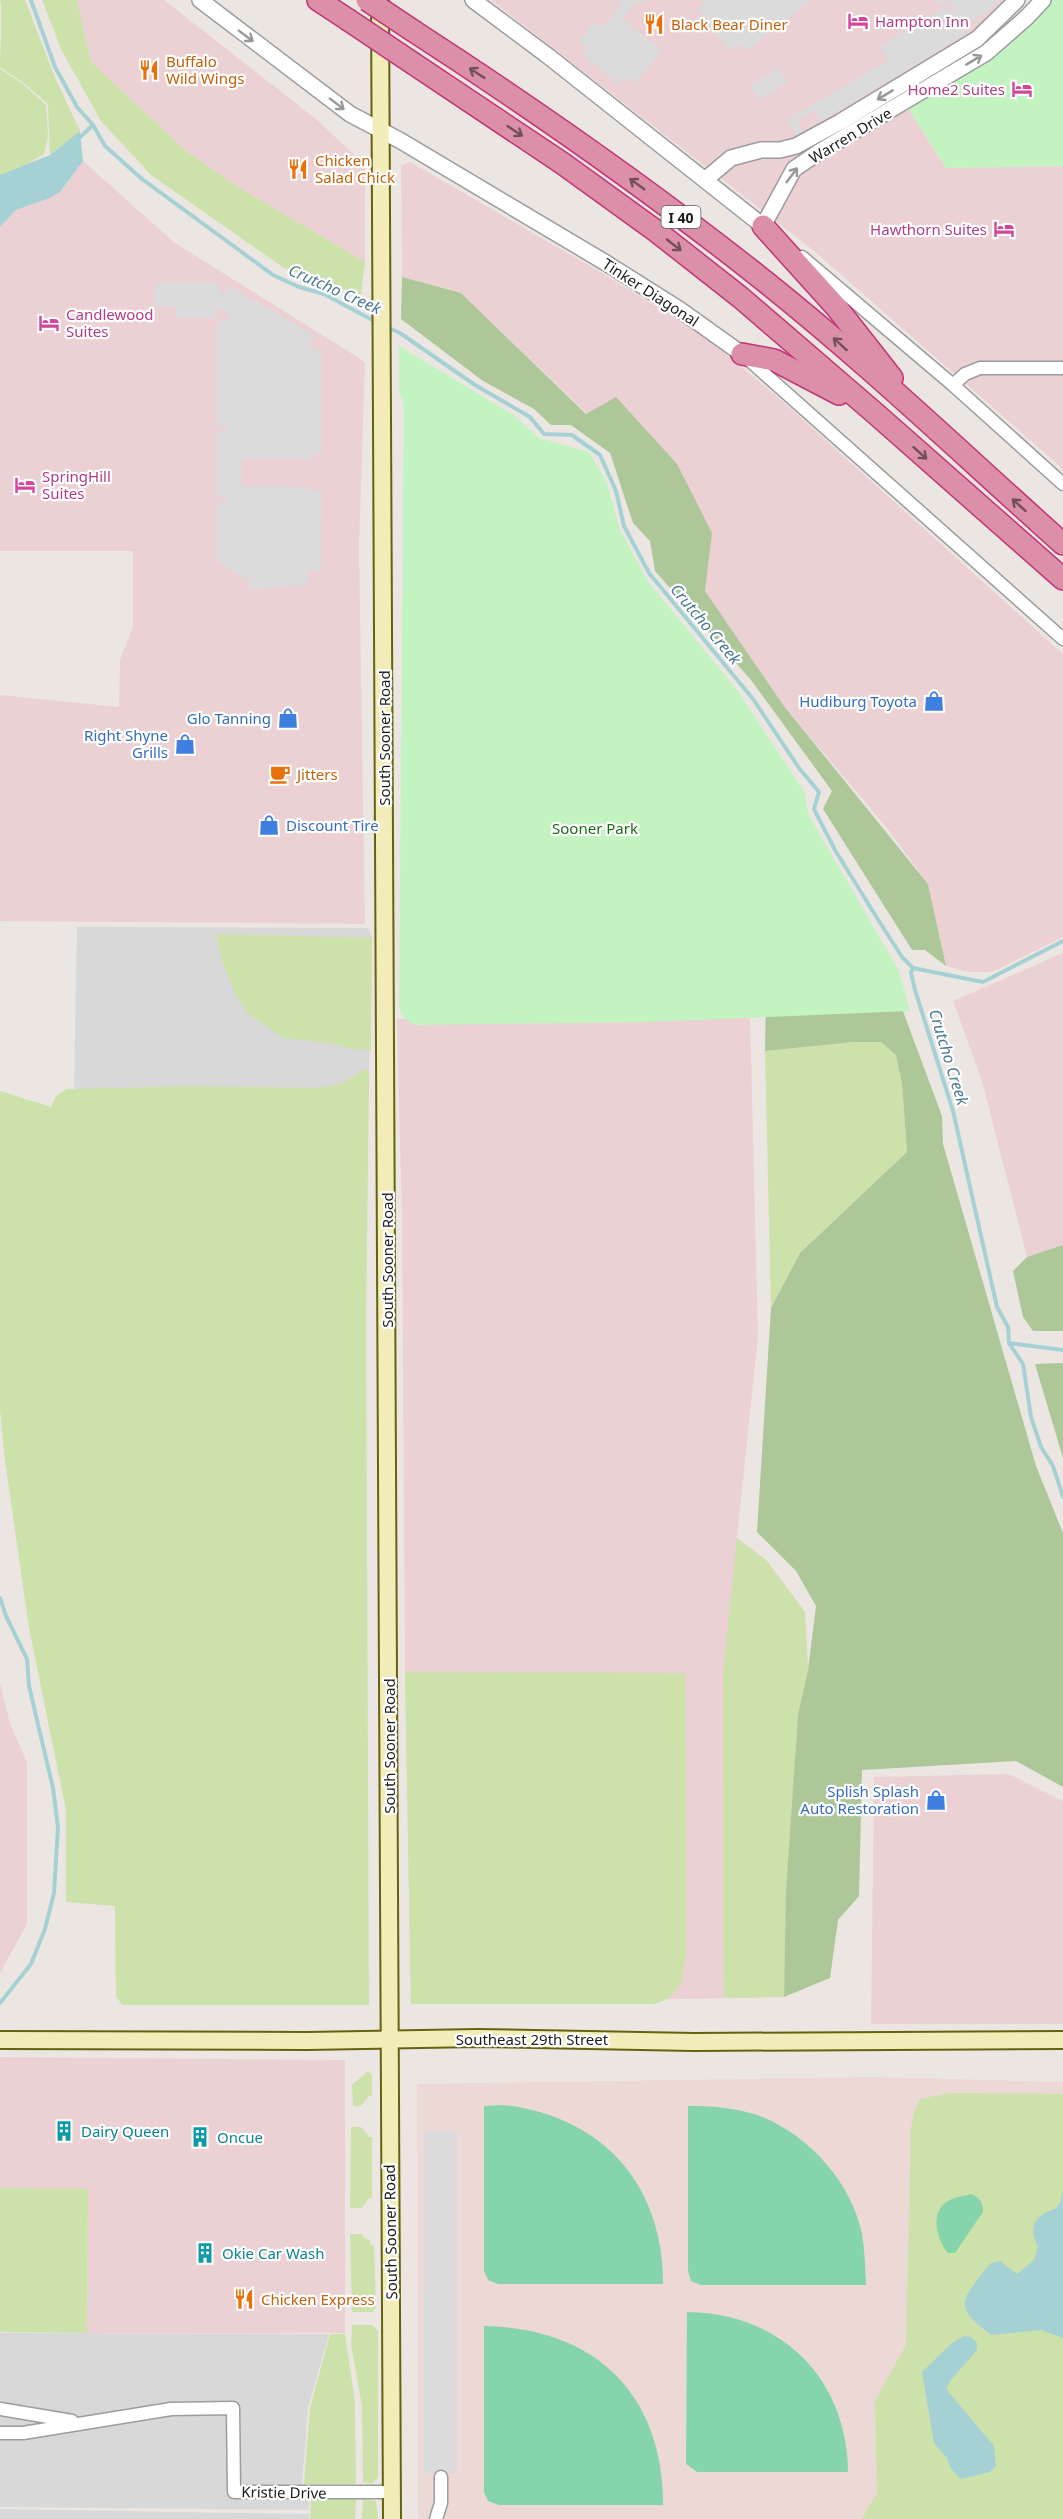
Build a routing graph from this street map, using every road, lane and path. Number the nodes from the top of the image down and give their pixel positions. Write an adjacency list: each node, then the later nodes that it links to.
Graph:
1 (200, 0): 7 (street, Tinker Diagonal, one-way to 7)
2 (318, 0): 13 (highway, I 40, one-way to 13, bridge)
3 (473, 0): 8 (street)
4 (1017, 0): 8 (street, Warren Drive, one-way to 8)
5 (1043, 0): 9 (street, Warren Drive, one-way to 5)
6 (378, 1): 7 (main road, South Sooner Road); 14 (highway, I 40, one-way to 6, bridge)
7 (381, 131): 10 (street, Tinker Diagonal); 20 (main road, South Sooner Road)
8 (706, 180): 9 (street)
9 (763, 225): 12 (street); 14 (highway)
10 (742, 354): 13 (highway); 18 (street, Tinker Diagonal)
11 (1063, 368): 12 (street)
12 (953, 385): 15 (street)
13 (876, 414): 17 (highway, I 40, one-way to 17)
14 (930, 425): 16 (highway, I 40, one-way to 14)
15 (1063, 484)
16 (1063, 543)
17 (1063, 579)
18 (1063, 639)
19 (0, 2040): 20 (main road, Southeast 29th Street)
20 (390, 2040): 21 (main road, Southeast 29th Street); 26 (main road, South Sooner Road)
21 (1063, 2040)
22 (0, 2409): 23 (street, Kristie Drive)
23 (80, 2423): 24 (street, Kristie Drive); 26 (street, Kristie Drive)
24 (0, 2433)
25 (441, 2477): 28 (street)
26 (392, 2492): 27 (main road, South Sooner Road)
27 (392, 2519)
28 (436, 2519)

